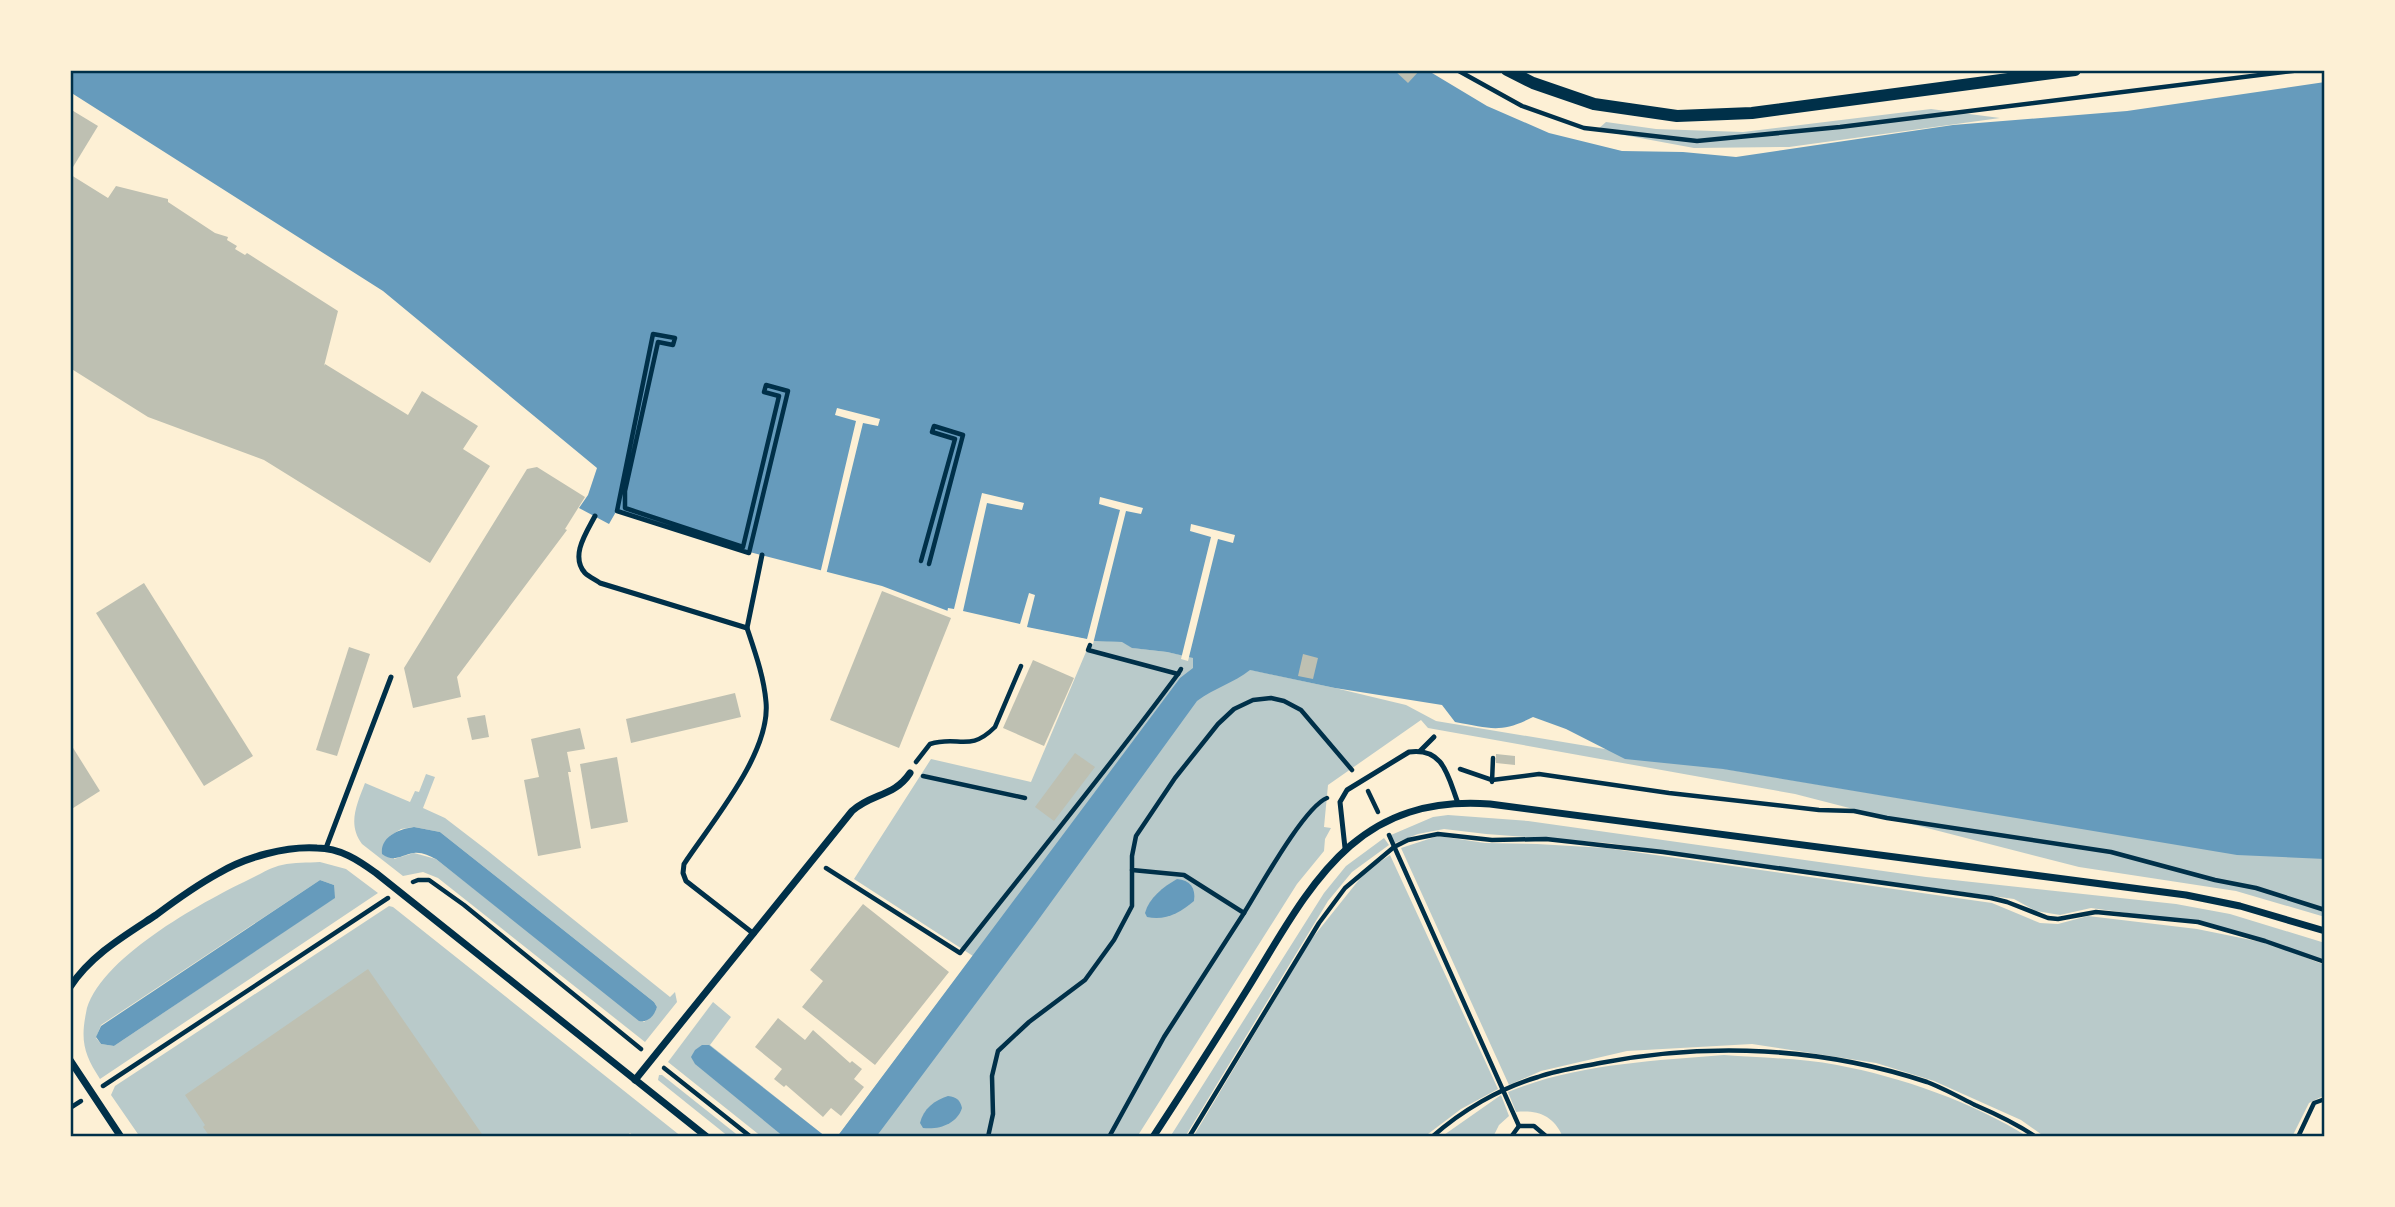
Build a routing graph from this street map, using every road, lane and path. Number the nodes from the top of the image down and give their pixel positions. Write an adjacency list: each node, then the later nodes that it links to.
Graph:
1 (1507, 70): 2 (street)
2 (2076, 70)
3 (2301, 70): 4 (path)
4 (1927, 117)
5 (617, 511): 5 (path)
6 (595, 516): 10 (lane)
7 (762, 555): 10 (lane)
8 (921, 561): 9 (path)
9 (929, 564)
10 (747, 628): 35 (lane)
11 (1090, 645): 29 (path)
12 (1021, 666): 18 (path)
13 (391, 677): 26 (lane)
14 (1434, 737): 15 (lane)
15 (1420, 751): 17 (lane); 20 (lane)
16 (1493, 758): 19 (path)
17 (1438, 760): 19 (path); 23 (lane)
18 (910, 773): 22 (path); 29 (street)
19 (1492, 780): 24 (path); 32 (path)
20 (1361, 781): 21 (lane); 25 (path); 30 (path)
21 (1342, 796): 27 (lane); 33 (path)
22 (1025, 798)
23 (1458, 803): 24 (street); 25 (street)
24 (1490, 804): 34 (street)
25 (1383, 823): 27 (street)
26 (326, 848): 31 (street); 37 (street)
27 (1345, 848): 51 (street)
28 (1396, 851): 41 (path)
29 (814, 860): 35 (street)
30 (1132, 870): 33 (path); 49 (path)
31 (399, 891): 38 (path); 40 (street); 42 (path)
32 (2325, 910)
33 (1244, 913): 50 (path)
34 (2325, 931)
35 (754, 934): 38 (street)
36 (2325, 962): 52 (path)
37 (70, 987)
38 (652, 1058): 40 (street); 48 (path)
39 (70, 1059): 42 (street)
40 (635, 1080): 47 (street)
41 (1503, 1091): 45 (path); 53 (path); 56 (path)
42 (92, 1094): 44 (path); 46 (street)
43 (2325, 1099): 57 (path)
44 (70, 1108)
45 (1519, 1126): 54 (path); 55 (path)
46 (121, 1137)
47 (707, 1137)
48 (751, 1137)
49 (988, 1137)
50 (1109, 1137)
51 (1153, 1137)
52 (1189, 1137)
53 (1432, 1137)
54 (1511, 1137)
55 (1547, 1137)
56 (2036, 1137)
57 (2298, 1137)

